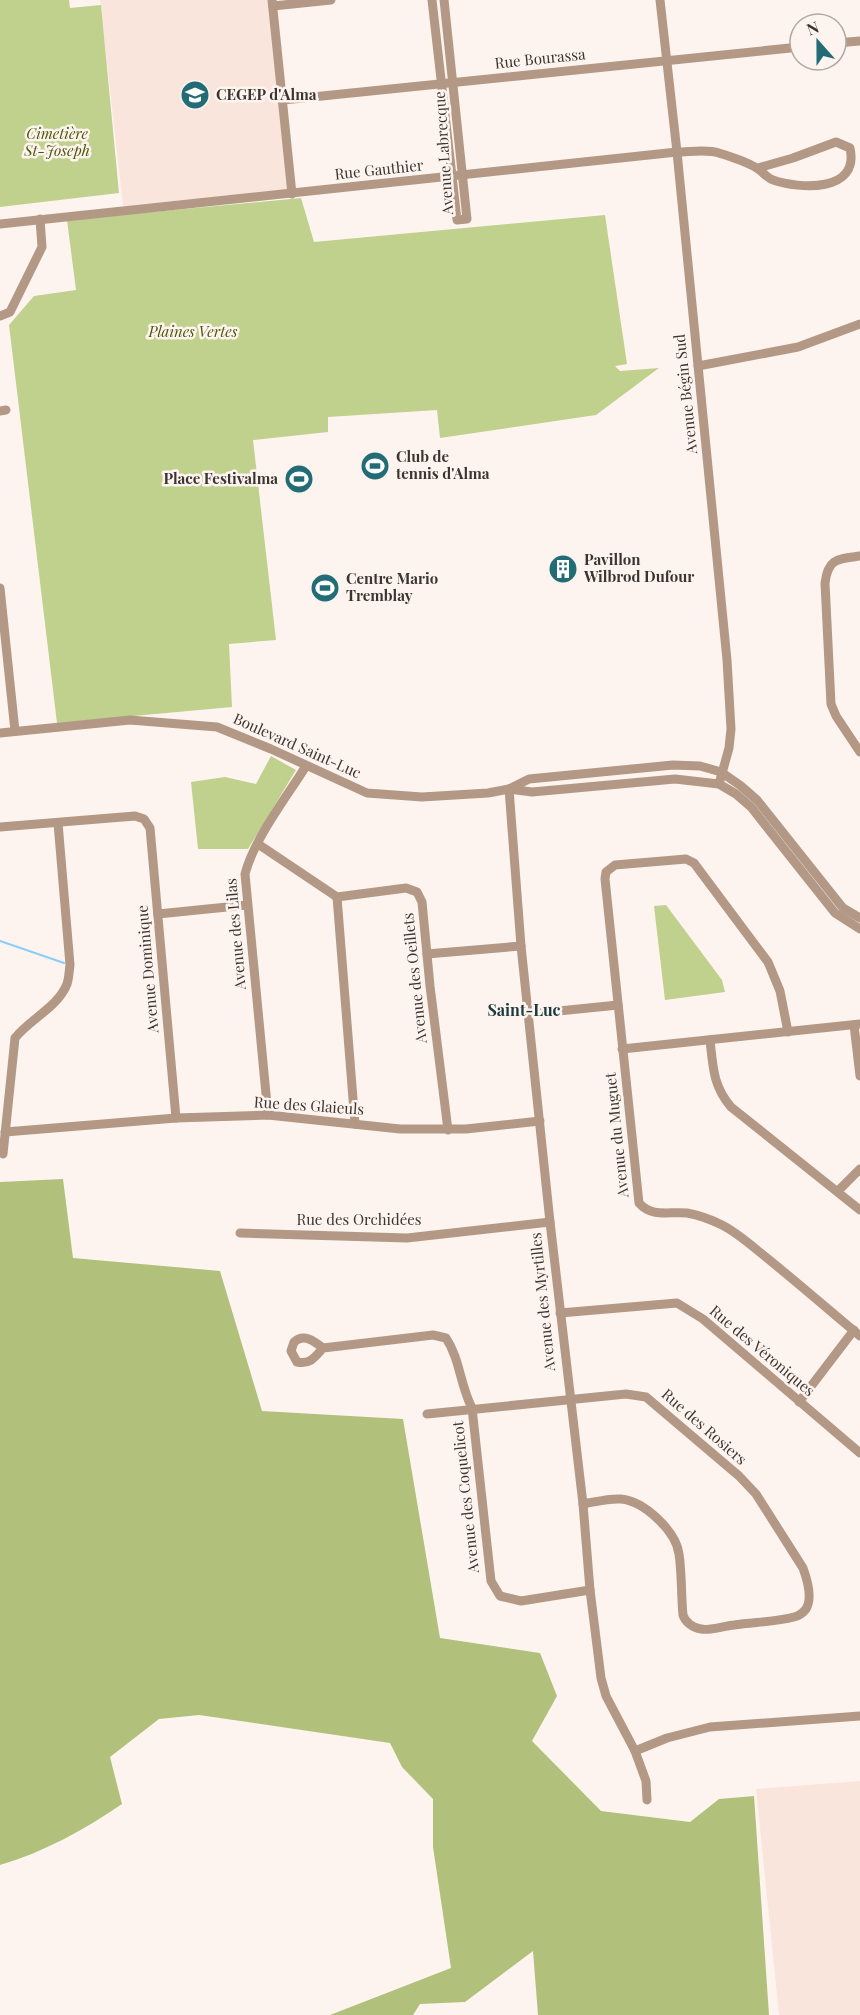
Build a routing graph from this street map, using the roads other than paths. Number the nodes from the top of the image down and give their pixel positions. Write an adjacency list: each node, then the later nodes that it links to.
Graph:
1 (331, 0): 5 (street)
2 (432, 0): 9 (street, Avenue Labrecque)
3 (444, 0): 8 (street, Avenue Labrecque)
4 (660, 0): 7 (street, Avenue Bégin Sud)
5 (272, 3): 10 (street)
6 (788, 48): 7 (street, Rue Bourassa)
7 (667, 62): 8 (street, Rue Bourassa); 11 (street, Avenue Bégin Sud)
8 (453, 83): 9 (street, Rue Bourassa); 13 (street, Avenue Labrecque)
9 (441, 85): 10 (street, Rue Bourassa); 13 (street, Avenue Labrecque)
10 (283, 100): 14 (street)
11 (677, 152): 12 (street, Rue Gauthier); 13 (street, Rue Gauthier); 19 (street, Avenue Bégin Sud)
12 (758, 168): 12 (street, Rue Gauthier)
13 (458, 176): 14 (street, Rue Gauthier)
14 (292, 194): 15 (street, Rue Gauthier)
15 (40, 219): 16 (street, Rue Gauthier); 17 (street)
16 (0, 224)
17 (0, 316)
18 (860, 324): 19 (street)
19 (698, 366): 26 (street, Avenue Bégin Sud)
20 (860, 556): 24 (street)
21 (0, 588): 22 (street)
22 (15, 731): 23 (street, Boulevard Saint-Luc); 25 (street, Boulevard Saint-Luc)
23 (0, 733)
24 (860, 752)
25 (306, 766): 28 (street, Boulevard Saint-Luc); 31 (street, Avenue des Lilas)
26 (721, 772): 27 (street, Avenue Bégin Sud); 28 (street, Boulevard Saint-Luc); 35 (street, Boulevard Saint-Luc)
27 (719, 784): 28 (street, Boulevard Saint-Luc); 36 (street, Boulevard Saint-Luc)
28 (509, 789): 37 (street, Avenue des Myrtilles)
29 (58, 823): 30 (street); 34 (street, Avenue Dominique); 51 (street)
30 (0, 827)
31 (258, 844): 32 (street); 33 (street, Avenue des Lilas)
32 (337, 897): 38 (street, Avenue des Oeillets); 49 (street)
33 (248, 905): 34 (street); 46 (street, Avenue des Lilas)
34 (158, 914): 47 (street, Avenue Dominique)
35 (860, 918)
36 (860, 929)
37 (521, 946): 38 (street); 40 (street, Avenue des Myrtilles)
38 (427, 954): 50 (street, Avenue des Oeillets)
39 (618, 1005): 40 (street); 42 (street, Avenue du Muguet); 44 (street, Avenue du Muguet)
40 (529, 1014): 48 (street, Avenue des Myrtilles)
41 (857, 1024): 42 (street); 45 (street)
42 (788, 1032): 43 (street)
43 (710, 1040): 44 (street); 54 (street)
44 (622, 1049): 59 (street, Avenue du Muguet)
45 (860, 1076)
46 (268, 1115): 47 (street, Rue des Glaieuls); 49 (street, Rue des Glaieuls)
47 (176, 1118): 51 (street, Rue des Glaieuls)
48 (540, 1121): 50 (street, Rue des Glaieuls); 56 (street, Avenue des Myrtilles)
49 (355, 1124): 50 (street, Rue des Glaieuls)
50 (448, 1130)
51 (5, 1132): 52 (street)
52 (3, 1154)
53 (860, 1169): 54 (street)
54 (838, 1191): 55 (street)
55 (860, 1210)
56 (549, 1222): 57 (street, Rue des Orchidées); 58 (street, Avenue des Myrtilles)
57 (240, 1233)
58 (560, 1313): 61 (street, Avenue des Myrtilles); 62 (street, Rue des Véroniques)
59 (857, 1333): 62 (street)
60 (323, 1348): 63 (street, Avenue des Coquelicot)
61 (570, 1399): 63 (street, Rue des Rosiers); 66 (street, Avenue des Myrtilles); 66 (street, Rue des Rosiers)
62 (799, 1402): 65 (street, Rue des Véroniques)
63 (472, 1408): 64 (street, Rue des Rosiers); 67 (street, Avenue des Coquelicot)
64 (427, 1414)
65 (860, 1453)
66 (584, 1504): 67 (street, Avenue des Myrtilles)
67 (590, 1590): 69 (street, Avenue des Myrtilles)
68 (860, 1716): 69 (street)
69 (635, 1751): 70 (street, Avenue des Myrtilles)
70 (647, 1800)

